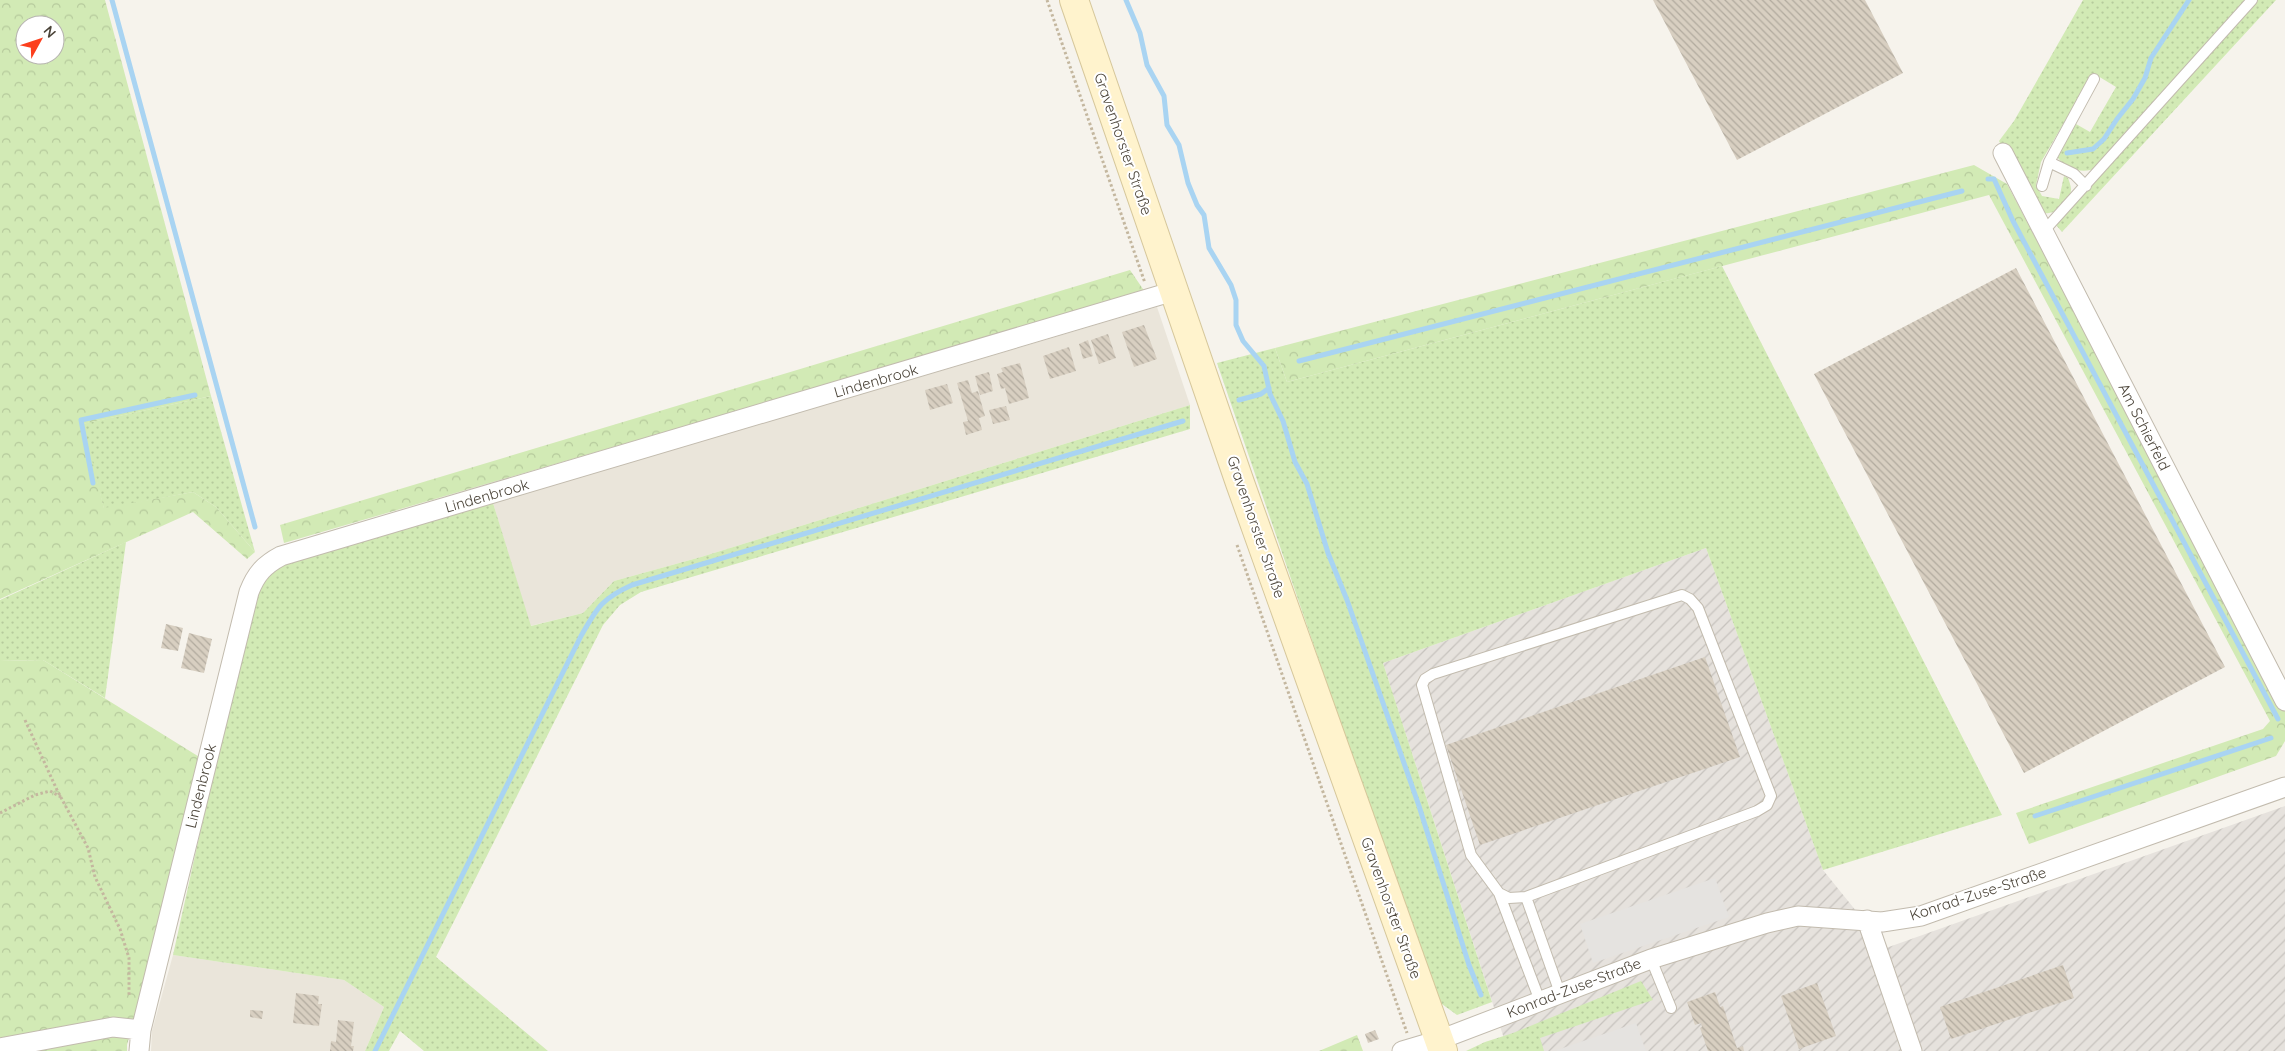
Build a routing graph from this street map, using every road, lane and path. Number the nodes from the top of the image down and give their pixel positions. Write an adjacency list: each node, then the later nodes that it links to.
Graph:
1 (1074, 0): 9 (main road, Gravenhorster Straße)
2 (2252, 0): 7 (lane)
3 (2094, 79): 5 (lane)
4 (2002, 153): 8 (street, Am Schierfeld)
5 (2049, 162): 6 (lane); 7 (lane)
6 (2042, 186)
7 (2086, 186): 8 (lane)
8 (2044, 232): 10 (street, Am Schierfeld)
9 (1174, 291): 23 (street, Lindenbrook); 24 (main road, Gravenhorster Straße)
10 (2285, 702)
11 (25, 720): 13 (path)
12 (2285, 788): 17 (street, Konrad-Zuse-Straße)
13 (61, 798): 14 (path); 20 (path)
14 (0, 813)
15 (1499, 893): 16 (lane); 16 (lane); 21 (lane)
16 (1526, 897): 19 (lane)
17 (1866, 920): 18 (street, Konrad-Zuse-Straße); 28 (street)
18 (1651, 958): 19 (street, Konrad-Zuse-Straße); 22 (lane)
19 (1560, 993): 21 (street, Konrad-Zuse-Straße)
20 (129, 1000)
21 (1540, 1000): 24 (street, Konrad-Zuse-Straße)
22 (1671, 1008)
23 (141, 1030): 25 (street); 26 (street, Lindenbrook)
24 (1441, 1045): 27 (street)
25 (0, 1048)
26 (139, 1051)
27 (1402, 1051)
28 (1912, 1051)

